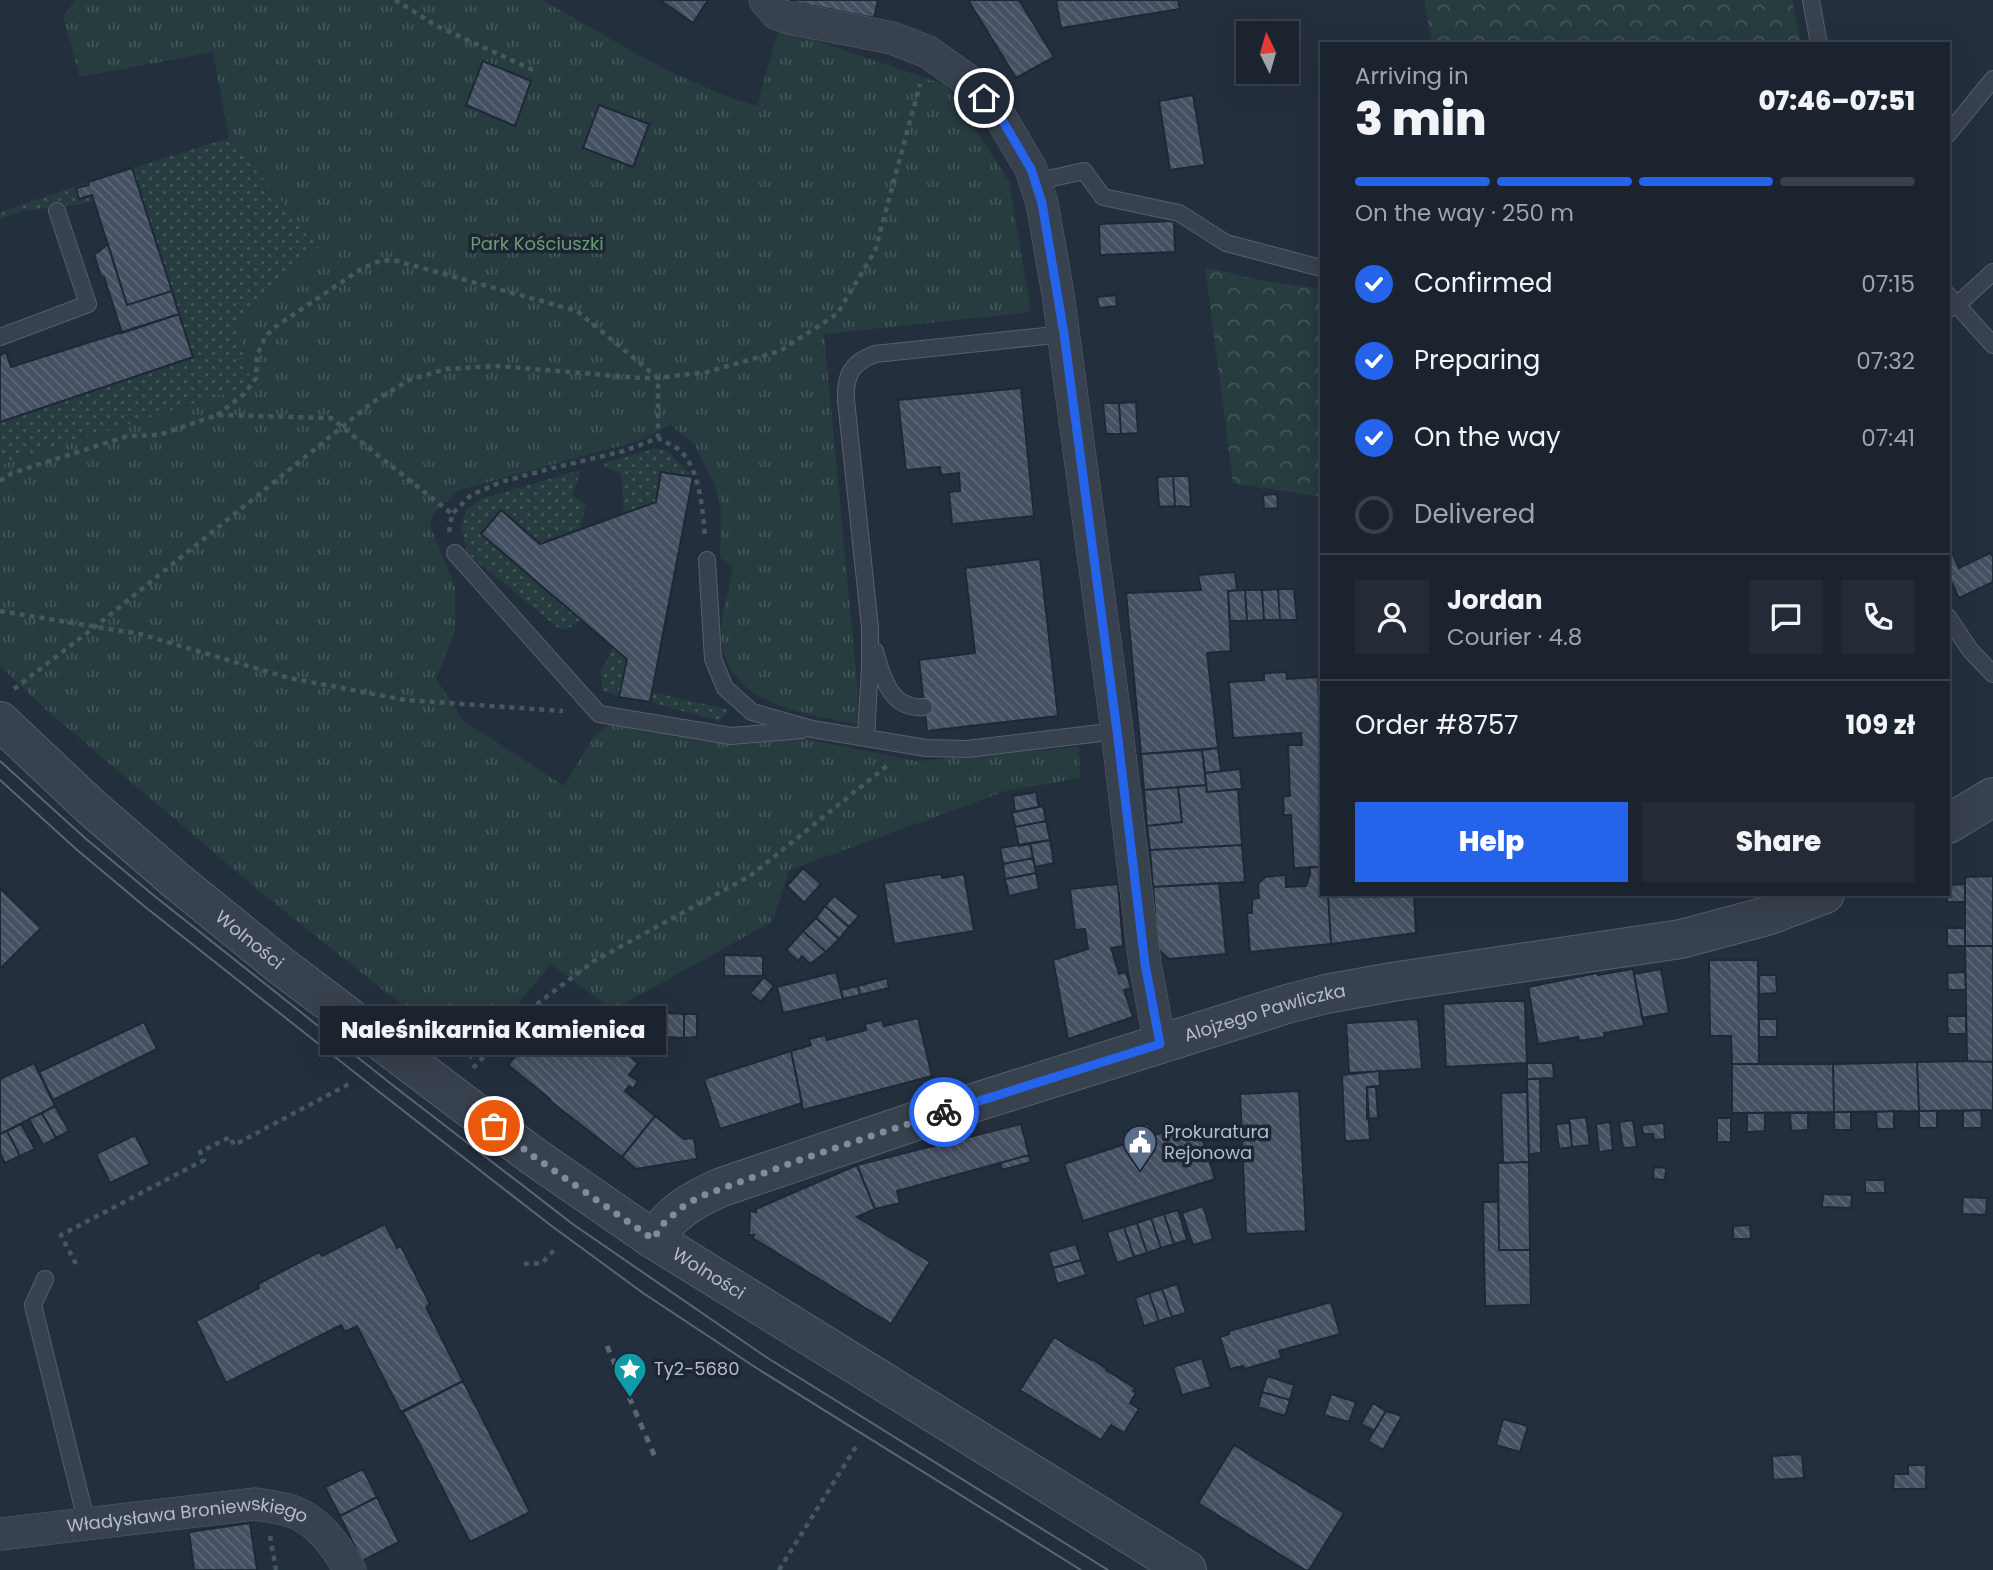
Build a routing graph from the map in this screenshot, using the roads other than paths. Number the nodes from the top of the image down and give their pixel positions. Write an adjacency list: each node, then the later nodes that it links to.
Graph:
1 (765, 0): 6 (street)
2 (1811, 0): 3 (lane)
3 (1819, 42)
4 (1992, 83): 5 (lane)
5 (1950, 132)
6 (1035, 182): 8 (lane); 11 (street)
7 (57, 211): 12 (lane)
8 (1320, 268)
9 (1993, 272): 10 (lane)
10 (1951, 303): 13 (lane)
11 (1064, 334): 17 (lane); 22 (street)
12 (0, 337)
13 (1993, 345)
14 (455, 553): 21 (lane)
15 (707, 560): 21 (lane)
16 (1950, 620): 18 (lane)
17 (870, 628): 20 (lane); 23 (lane)
18 (1993, 674)
19 (7, 705): 28 (street, Wolności)
20 (924, 707)
21 (812, 729): 23 (lane)
22 (1117, 731): 23 (lane); 27 (street)
23 (866, 738)
24 (1993, 797): 25 (street)
25 (1950, 823)
26 (1816, 896): 27 (street, Alojzego Pawliczka)
27 (1160, 1044): 28 (street, Alojzego Pawliczka)
28 (653, 1239): 32 (street, Wolności)
29 (45, 1279): 30 (lane)
30 (87, 1524): 31 (street, Władysława Broniewskiego); 33 (street, Władysława Broniewskiego)
31 (0, 1534)
32 (1143, 1542): 34 (street); 35 (street, Wolności)
33 (350, 1570)
34 (1172, 1570)
35 (1188, 1570)

